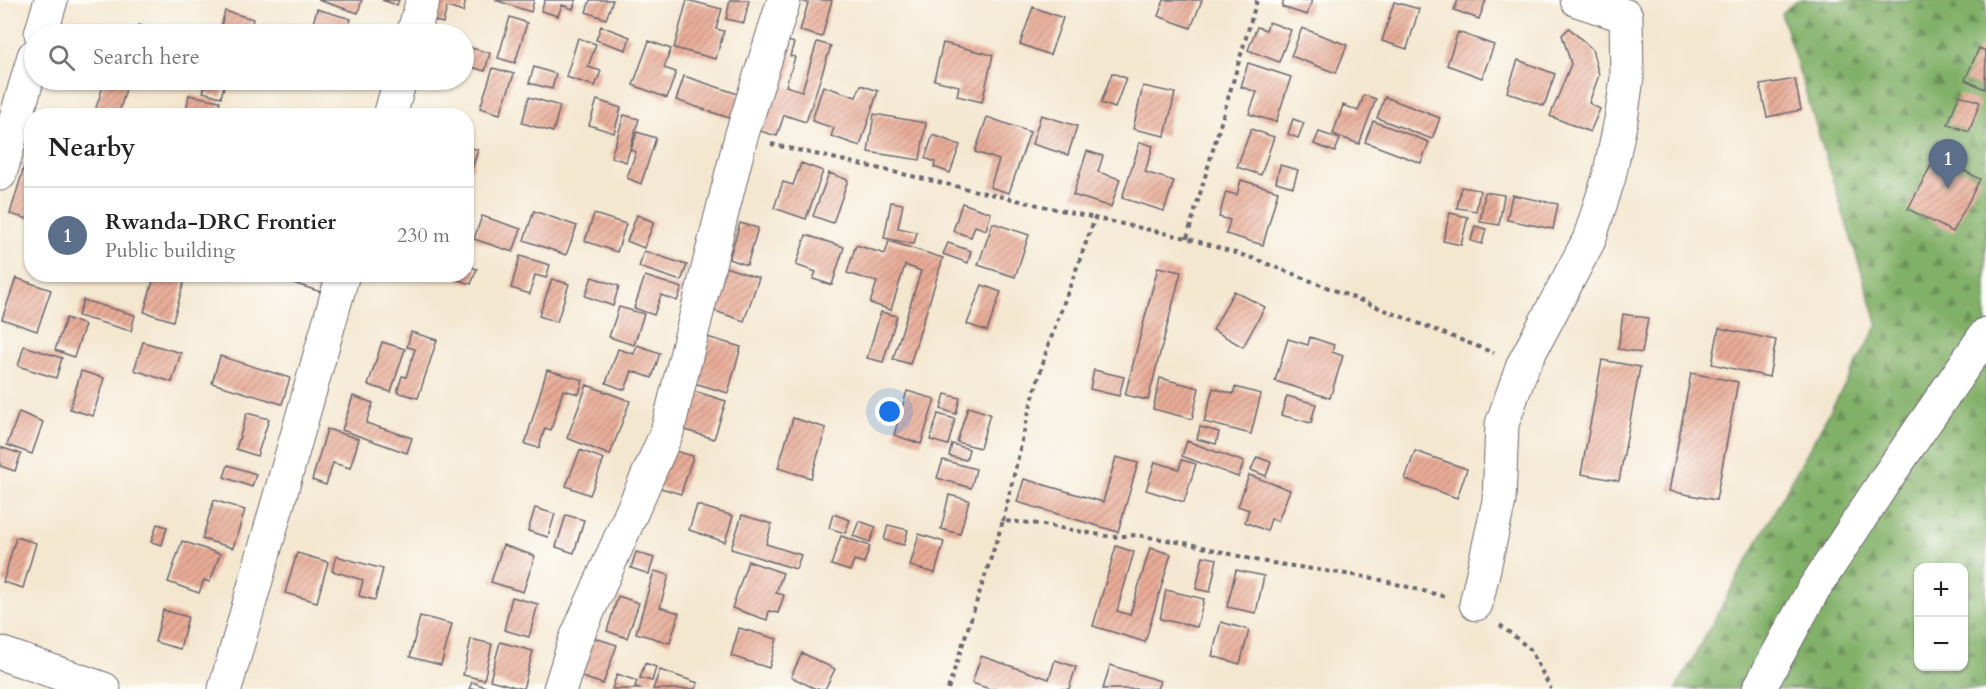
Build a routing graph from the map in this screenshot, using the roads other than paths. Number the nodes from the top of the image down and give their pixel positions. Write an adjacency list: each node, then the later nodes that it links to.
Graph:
1 (51, 0): 6 (main road)
2 (423, 0): 7 (main road)
3 (784, 0): 18 (main road)
4 (1577, 0): 5 (main road)
5 (1629, 8): 14 (main road)
6 (44, 24)
7 (416, 24)
8 (24, 90): 11 (main road)
9 (397, 90): 10 (main road)
10 (392, 108)
11 (0, 174)
12 (341, 282): 17 (main road)
13 (1986, 334): 19 (main road)
14 (1476, 604)
15 (0, 653): 16 (main road)
16 (104, 689)
17 (225, 689)
18 (560, 689)
19 (1759, 689)

